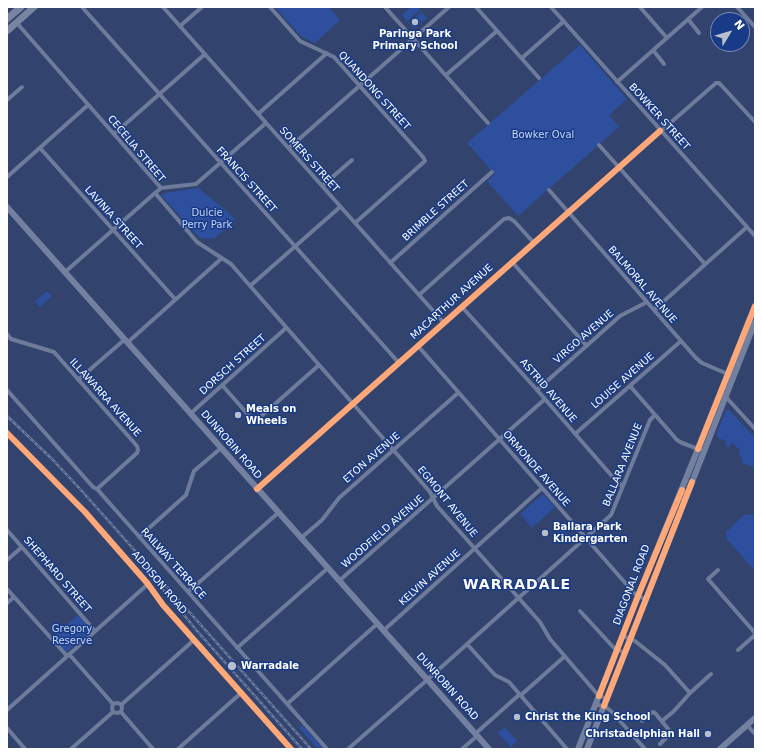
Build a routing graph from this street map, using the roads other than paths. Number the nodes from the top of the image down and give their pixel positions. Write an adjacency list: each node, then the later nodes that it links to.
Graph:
1 (34, 7): 13 (main road)
2 (82, 7): 35 (street, FRANCIS STREET)
3 (163, 7): 18 (street, SOMERS STREET)
4 (202, 7): 18 (street)
5 (270, 7): 27 (street, QUANDONG STREET)
6 (385, 7): 23 (street)
7 (449, 7): 23 (street)
8 (476, 7): 21 (street)
9 (551, 7): 17 (street, BOWKER STREET)
10 (640, 7): 24 (street)
11 (702, 7): 15 (street)
12 (738, 7): 19 (street)
13 (24, 9): 14 (main road); 16 (main road)
14 (7, 19)
15 (688, 20): 22 (street); 24 (street)
16 (16, 22): 20 (main road); 37 (street, CECELIA STREET)
17 (564, 22): 28 (street); 32 (street, BOWKER STREET)
18 (180, 26): 26 (street, SOMERS STREET)
19 (755, 27)
20 (7, 31)
21 (497, 31): 28 (street); 30 (street)
22 (699, 33)
23 (413, 38): 30 (street); 33 (street)
24 (667, 38): 25 (street)
25 (653, 50): 29 (street); 32 (street)
26 (205, 54): 35 (street); 38 (street, SOMERS STREET)
27 (327, 54): 33 (street, QUANDONG STREET); 38 (street)
28 (522, 58): 31 (street)
29 (664, 64)
30 (446, 75): 41 (street)
31 (539, 78)
32 (617, 82): 42 (street, BOWKER STREET)
33 (359, 86): 46 (street); 59 (street, QUANDONG STREET)
34 (22, 87): 36 (street)
35 (159, 94): 43 (street); 48 (street, FRANCIS STREET)
36 (7, 100)
37 (88, 105): 43 (street, CECELIA STREET); 45 (street)
38 (258, 114): 40 (street, SOMERS STREET)
39 (755, 122): 42 (street, MACARTHUR AVENUE)
40 (266, 123): 46 (street, SOMERS STREET); 48 (street)
41 (488, 123)
42 (661, 131): 49 (street, MACARTHUR AVENUE); 60 (street, BOWKER STREET)
43 (114, 134): 53 (street, CECELIA STREET)
44 (599, 145): 49 (street)
45 (40, 148): 51 (street); 61 (street, LAVINIA STREET)
46 (289, 148): 52 (street, SOMERS STREET)
47 (352, 160): 52 (street)
48 (221, 163): 53 (street); 64 (street, FRANCIS STREET)
49 (619, 167): 58 (street, MACARTHUR AVENUE); 68 (street)
50 (492, 172): 66 (street, BRIMBLE STREET)
51 (7, 177)
52 (322, 186): 57 (street, SOMERS STREET)
53 (161, 188): 55 (street, CECELIA STREET)
54 (549, 190): 58 (street, BALMORAL AVENUE)
55 (155, 193): 61 (street); 65 (street, CECELIA STREET)
56 (7, 207): 69 (main road, DUNROBIN ROAD)
57 (340, 207): 59 (street, SOMERS STREET); 64 (street)
58 (568, 213): 63 (street, MACARTHUR AVENUE); 73 (street, BALMORAL AVENUE)
59 (355, 223): 66 (street, SOMERS STREET)
60 (747, 227): 62 (street, BOWKER STREET); 68 (street)
61 (113, 230): 69 (street); 72 (street, LAVINIA STREET)
62 (755, 236)
63 (534, 243): 67 (street, MACARTHUR AVENUE); 71 (street)
64 (295, 246): 70 (street); 87 (street, FRANCIS STREET)
65 (222, 258): 70 (street, CECELIA STREET); 72 (street)
66 (390, 262): 71 (street, SOMERS STREET)
67 (512, 262): 75 (street, MACARTHUR AVENUE); 85 (street)
68 (705, 264): 76 (street)
69 (65, 272): 82 (main road, DUNROBIN ROAD)
70 (250, 286): 79 (street, CECELIA STREET)
71 (419, 295): 77 (street, SOMERS STREET)
72 (175, 299): 82 (street)
73 (646, 302): 76 (street, BALMORAL AVENUE); 85 (street, VIRGO AVENUE)
74 (755, 306): 78 (main road, DIAGONAL ROAD)
75 (462, 307): 77 (street, MACARTHUR AVENUE); 94 (street, ASTRID AVENUE)
76 (654, 310): 83 (street, BALMORAL AVENUE)
77 (444, 323): 86 (street, MACARTHUR AVENUE)
78 (753, 324): 89 (main road, DIAGONAL ROAD)
79 (286, 328): 88 (street, CECELIA STREET); 91 (street, DORSCH STREET)
80 (7, 334): 81 (street)
81 (11, 339): 84 (street); 90 (street, ILLAWARRA AVENUE)
82 (126, 341): 90 (street); 99 (main road, DUNROBIN ROAD)
83 (681, 341): 89 (street, BALMORAL AVENUE); 92 (street, LOUISE AVENUE)
84 (7, 343)
85 (586, 345): 94 (street, VIRGO AVENUE)
86 (418, 346): 87 (street, MACARTHUR AVENUE); 95 (street, ORMONDE AVENUE)
87 (399, 363): 98 (street, MACARTHUR AVENUE)
88 (318, 365): 91 (street); 98 (street, CECELIA STREET)
89 (731, 376): 96 (main road, DIAGONAL ROAD)
90 (78, 380): 111 (street, ILLAWARRA AVENUE)
91 (222, 385): 99 (street, DORSCH STREET)
92 (630, 386): 100 (street); 103 (street, LOUISE AVENUE)
93 (7, 390): 111 (street, RAILWAY TERRACE)
94 (537, 390): 97 (street, ASTRID AVENUE)
95 (458, 393): 104 (street, ORMONDE AVENUE); 106 (street, ETON AVENUE)
96 (723, 396): 101 (street); 107 (main road, DIAGONAL ROAD)
97 (545, 399): 103 (street, ASTRID AVENUE); 104 (street, WOODFIELD AVENUE)
98 (353, 404): 106 (street, EGMONT AVENUE); 110 (street, MACARTHUR AVENUE)
99 (190, 414): 105 (main road, DUNROBIN ROAD)
100 (655, 415): 107 (street); 108 (street, BALLARA AVENUE)
101 (755, 429)
102 (7, 433): 126 (street, ADDISON ROAD)
103 (575, 434): 108 (street, ASTRID AVENUE)
104 (499, 440): 109 (street, ORMONDE AVENUE); 112 (street, WOODFIELD AVENUE)
105 (220, 448): 110 (main road, DUNROBIN ROAD); 117 (street)
106 (393, 450): 112 (street, EGMONT AVENUE); 118 (street, ETON AVENUE)
107 (701, 450): 114 (main road, DIAGONAL ROAD); 115 (main road, DIAGONAL ROAD)
108 (623, 486): 119 (street, BALLARA AVENUE)
109 (542, 488): 119 (street, ORMONDE AVENUE); 121 (street, KELVIN AVENUE)
110 (257, 489): 113 (main road, DUNROBIN ROAD)
111 (97, 490): 117 (street, RAILWAY TERRACE)
112 (433, 498): 121 (street, EGMONT AVENUE); 125 (street, WOODFIELD AVENUE)
113 (278, 513): 118 (main road, DUNROBIN ROAD); 128 (street)
114 (668, 520): 115 (main road); 129 (main road, DIAGONAL ROAD)
115 (675, 524): 132 (main road, DIAGONAL ROAD)
116 (7, 530): 120 (street, SHEPHARD STREET)
117 (139, 537): 128 (street, RAILWAY TERRACE)
118 (301, 538): 123 (main road, DUNROBIN ROAD)
119 (586, 538): 129 (street, ORMONDE AVENUE); 131 (street, BALLARA AVENUE)
120 (22, 547): 122 (street); 136 (street, SHEPHARD STREET)
121 (475, 549): 131 (street, EGMONT AVENUE); 137 (street, KELVIN AVENUE)
122 (7, 560)
123 (328, 568): 125 (main road, DUNROBIN ROAD); 143 (street)
124 (718, 570): 138 (street)
125 (339, 581): 135 (main road, DUNROBIN ROAD)
126 (148, 584): 136 (street); 141 (street, ADDISON ROAD)
127 (7, 589): 130 (street)
128 (188, 592): 143 (street, RAILWAY TERRACE)
129 (638, 596): 132 (street, ORMONDE AVENUE); 139 (main road, DIAGONAL ROAD)
130 (14, 597): 133 (street); 147 (street)
131 (519, 598): 142 (street, BALLARA AVENUE); 148 (street, EGMONT AVENUE)
132 (646, 599): 140 (main road, DIAGONAL ROAD)
133 (7, 603)
134 (580, 611): 144 (street)
135 (377, 624): 137 (main road, DUNROBIN ROAD); 157 (street)
136 (96, 631): 147 (street)
137 (383, 631): 150 (main road, DUNROBIN ROAD)
138 (755, 634): 145 (street)
139 (623, 636): 140 (street); 144 (main road, DIAGONAL ROAD)
140 (631, 638): 146 (main road, DIAGONAL ROAD); 152 (street)
141 (194, 640): 151 (street, ADDISON ROAD); 159 (street)
142 (467, 644): 150 (street, BALLARA AVENUE); 153 (street)
143 (237, 648): 157 (street, RAILWAY TERRACE)
144 (617, 650): 146 (street); 154 (main road, DIAGONAL ROAD)
145 (738, 650)
146 (625, 652): 155 (main road, DIAGONAL ROAD)
147 (68, 655): 156 (street); 161 (street)
148 (565, 656): 153 (street); 154 (street, EGMONT AVENUE)
149 (711, 674): 152 (street)
150 (427, 680): 170 (main road, DUNROBIN ROAD); 178 (street, BALLARA AVENUE)
151 (241, 693): 175 (street); 176 (street, ADDISON ROAD)
152 (690, 693): 166 (street)
153 (520, 695): 170 (street); 181 (street)
154 (599, 696): 155 (street, EGMONT AVENUE); 158 (main road, DIAGONAL ROAD)
155 (607, 699): 160 (main road, DIAGONAL ROAD)
156 (113, 704): 159 (street); 162 (street)
157 (287, 704): 177 (street, RAILWAY TERRACE)
158 (596, 704): 160 (street); 182 (main road, DIAGONAL ROAD)
159 (121, 705): 163 (street)
160 (604, 706): 183 (main road, DIAGONAL ROAD); 184 (street)
161 (7, 710)
162 (113, 712): 163 (street); 173 (street)
163 (120, 712): 174 (street)
164 (755, 718): 167 (main road)
165 (642, 721): 166 (street)
166 (662, 721): 171 (street)
167 (747, 725): 169 (street); 185 (main road)
168 (7, 728): 172 (street)
169 (755, 734)
170 (476, 735): 179 (street); 180 (main road, DUNROBIN ROAD)
171 (660, 744)
172 (25, 749)
173 (71, 749)
174 (153, 749)
175 (178, 749)
176 (289, 749)
177 (327, 749)
178 (348, 749)
179 (462, 749)
180 (489, 749)
181 (567, 749)
182 (578, 749)
183 (587, 749)
184 (646, 749)
185 (720, 749)

